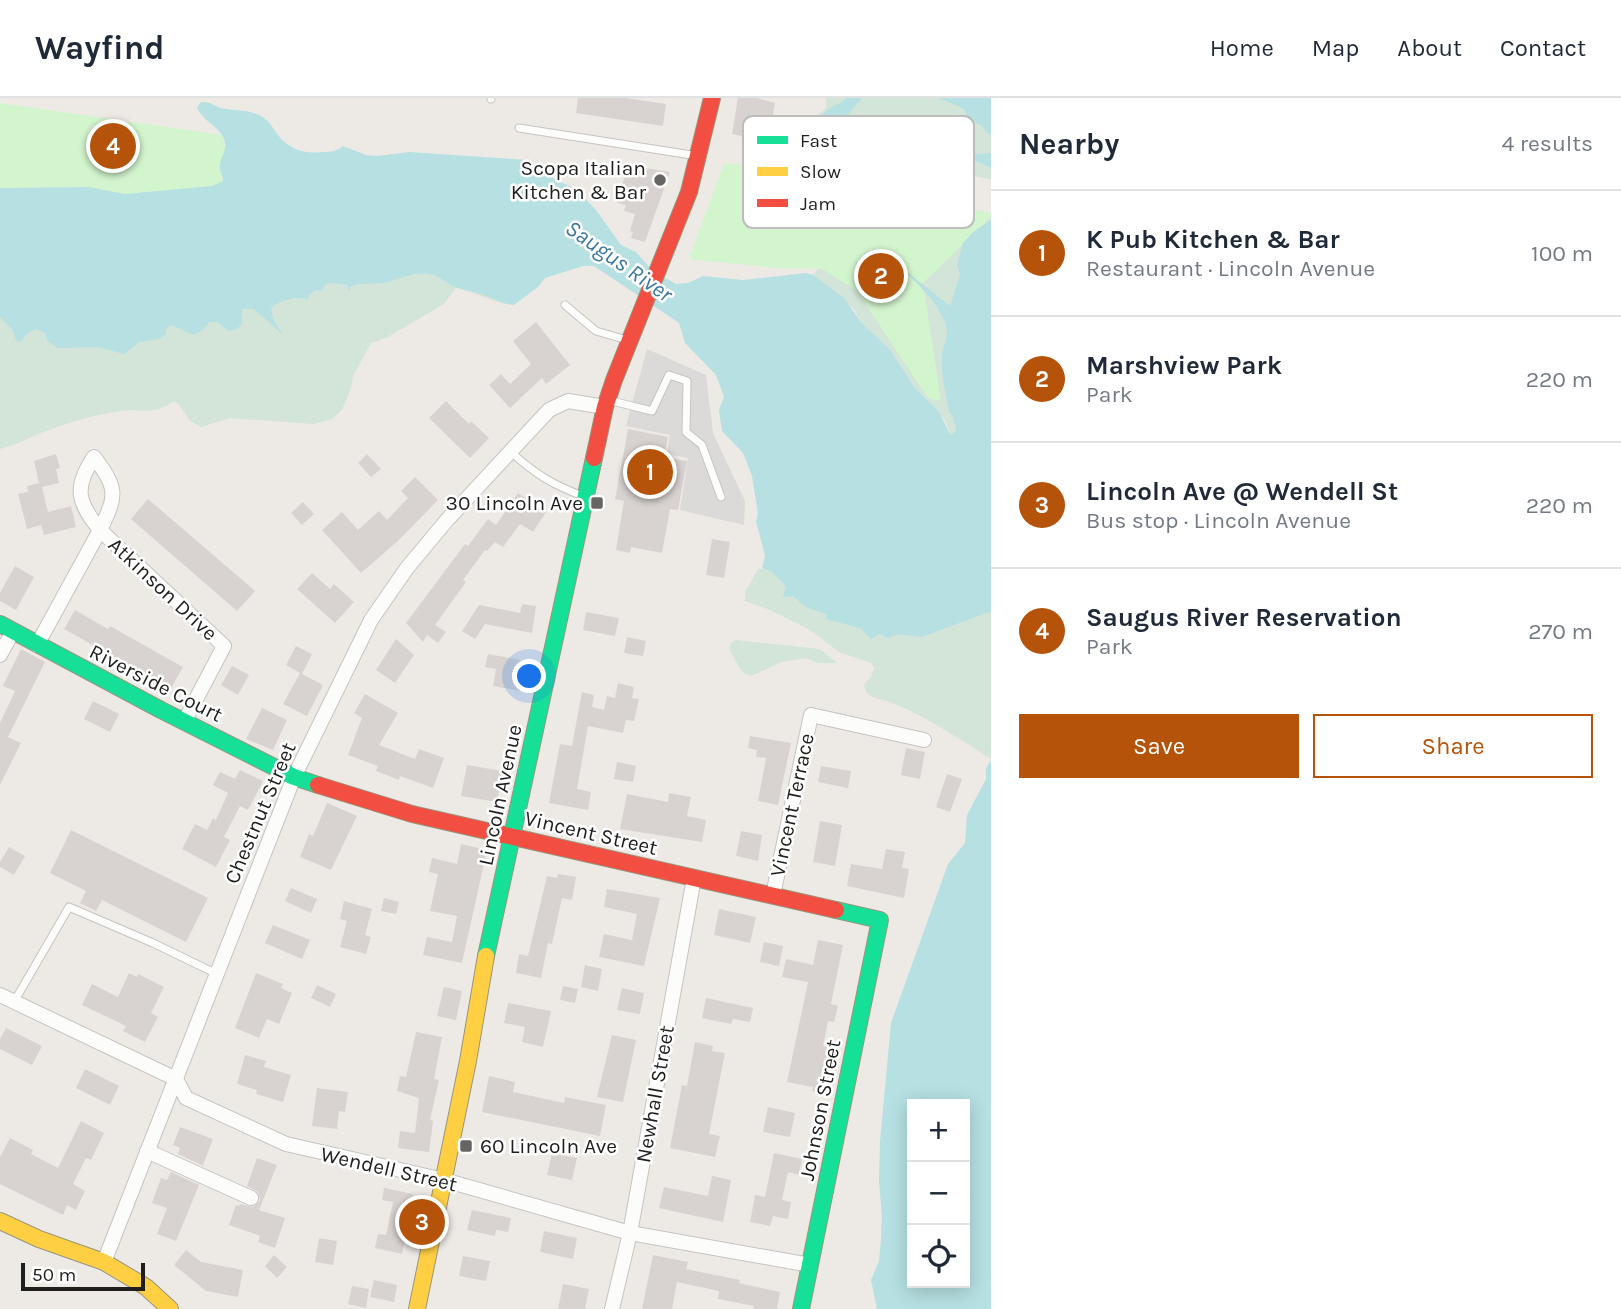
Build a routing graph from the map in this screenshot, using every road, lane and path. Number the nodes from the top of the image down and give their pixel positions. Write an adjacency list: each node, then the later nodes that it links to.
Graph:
1 (712, 98): 3 (main road, Lincoln Avenue)
2 (519, 128): 3 (lane)
3 (699, 157): 5 (main road, Lincoln Avenue)
4 (565, 305): 5 (lane)
5 (628, 340): 6 (main road, Lincoln Avenue)
6 (606, 404): 7 (street, Chestnut Street); 8 (main road, Lincoln Avenue); 9 (lane)
7 (510, 451): 8 (lane); 15 (street, Chestnut Street)
8 (585, 497): 16 (main road, Lincoln Avenue)
9 (721, 497)
10 (7, 627): 11 (main road, Riverside Court); 12 (street)
11 (37, 645): 13 (main road, Riverside Court); 13 (street, Atkinson Drive)
12 (0, 655)
13 (184, 722): 15 (main road, Riverside Court)
14 (924, 740): 18 (street, Vincent Terrace)
15 (294, 777): 16 (main road, Vincent Street); 20 (street, Chestnut Street)
16 (513, 837): 17 (main road, Vincent Street); 25 (main road, Lincoln Avenue)
17 (694, 878): 18 (main road, Vincent Street); 28 (street, Newhall Street)
18 (773, 895): 19 (main road, Vincent Street)
19 (880, 920): 30 (main road, Johnson Street)
20 (217, 974): 22 (lane); 23 (street, Chestnut Street)
21 (0, 995): 22 (street, Wendell Street)
22 (14, 1002): 23 (street, Wendell Street)
23 (176, 1079): 24 (street, Chestnut Street); 25 (street, Wendell Street)
24 (147, 1151): 26 (street); 29 (street, Chestnut Street)
25 (444, 1180): 28 (street, Wendell Street); 32 (main road, Lincoln Avenue)
26 (251, 1198)
27 (0, 1221): 29 (main road)
28 (630, 1233): 30 (street, Wendell Street); 33 (street, Newhall Street)
29 (104, 1262): 31 (main road)
30 (810, 1265): 34 (main road, Johnson Street)
31 (170, 1309)
32 (417, 1309)
33 (612, 1309)
34 (801, 1309)

